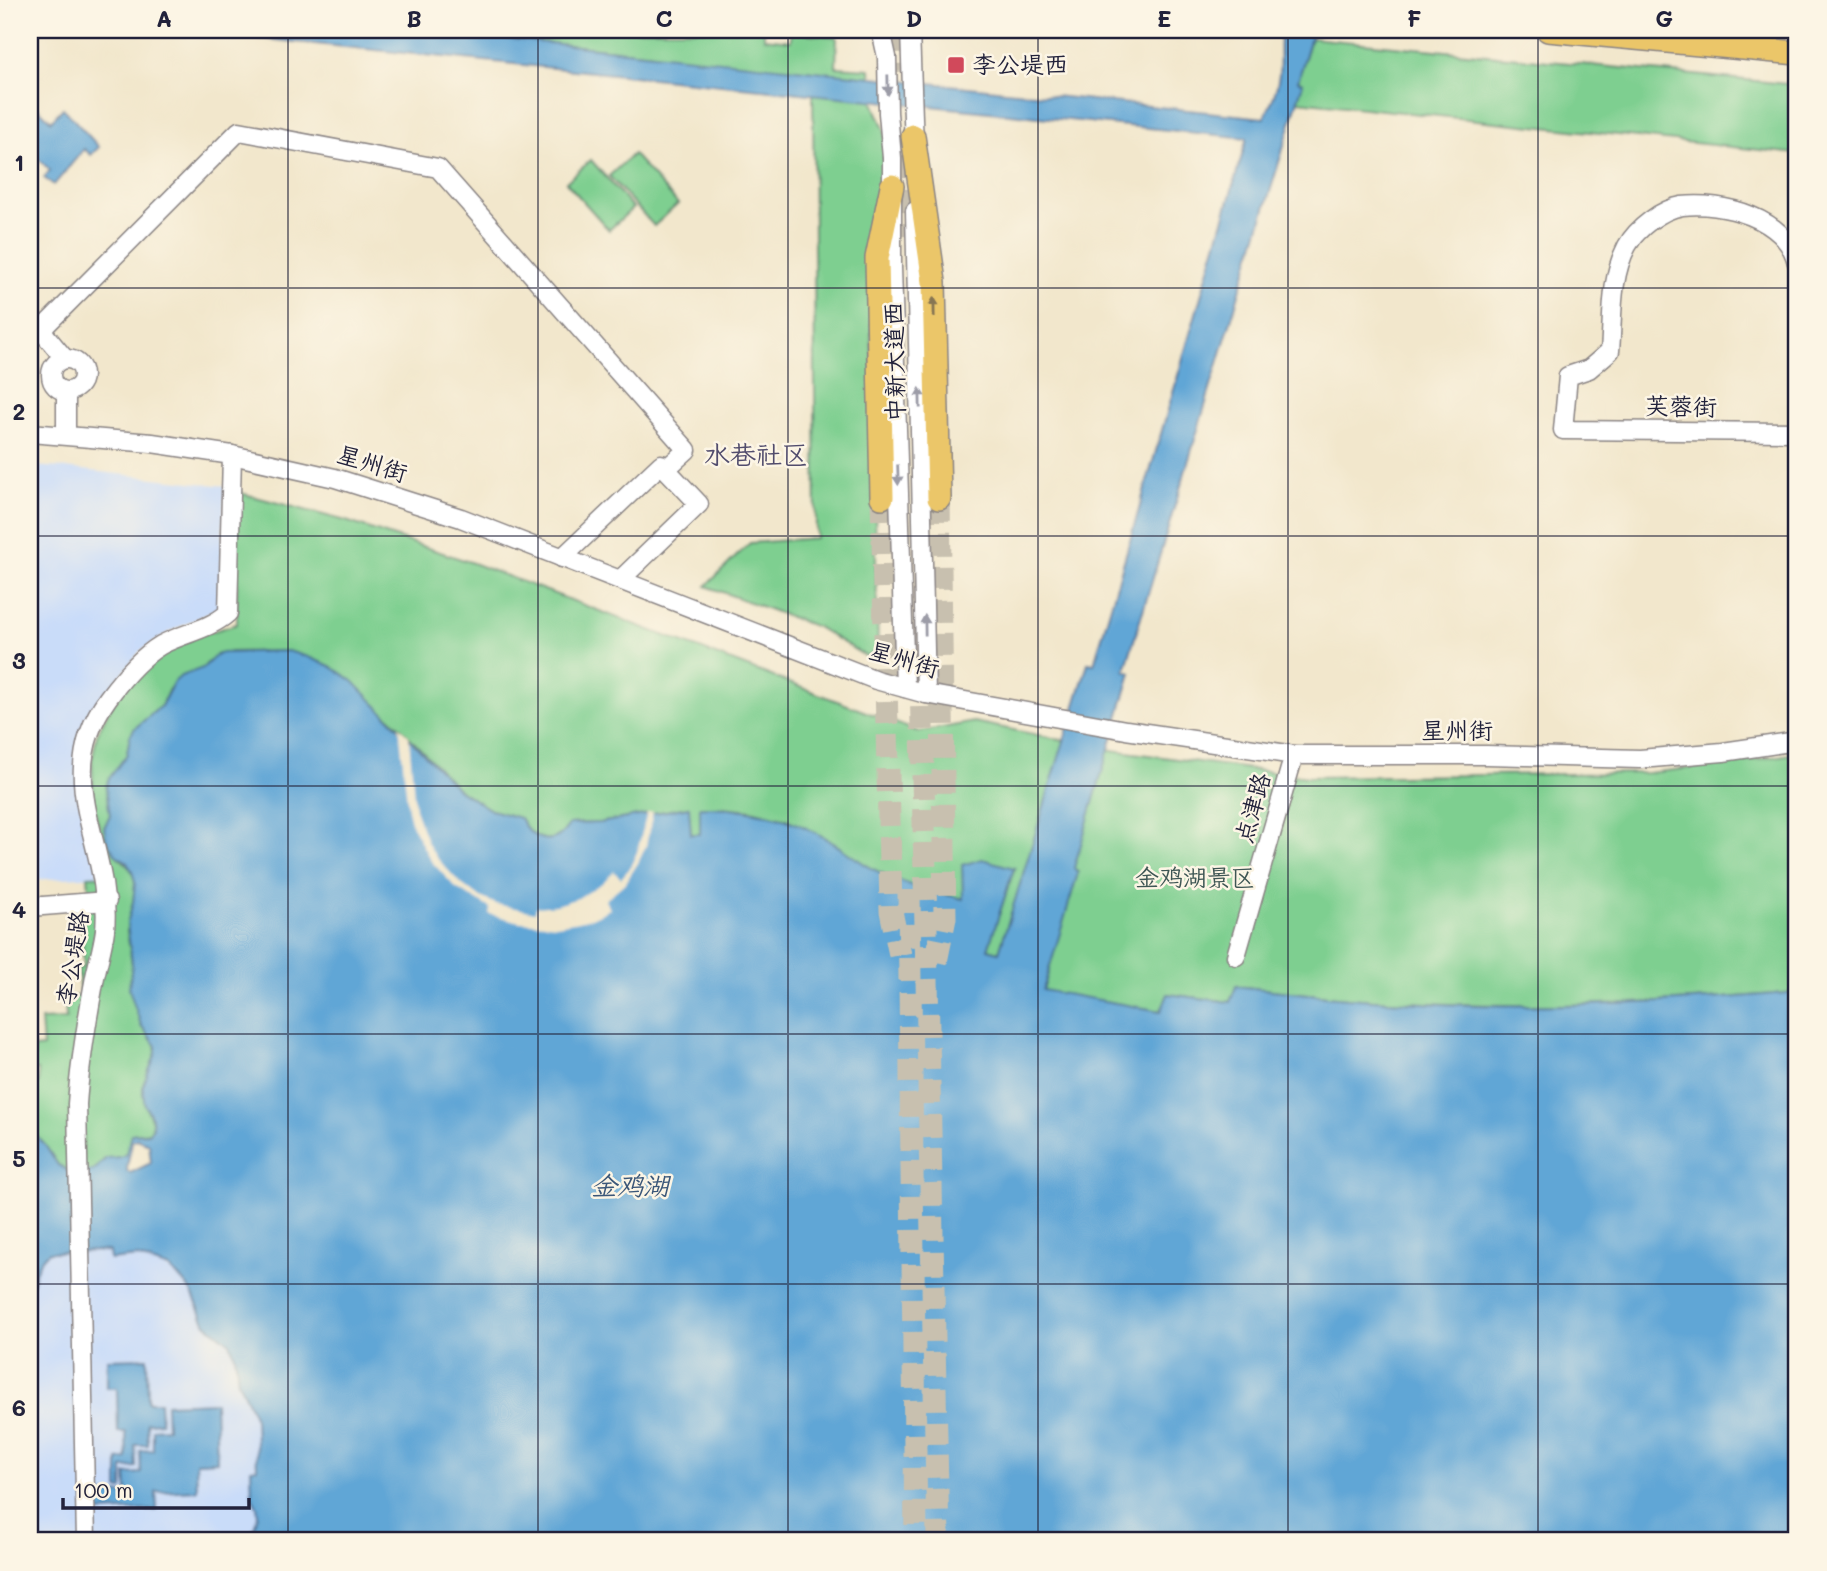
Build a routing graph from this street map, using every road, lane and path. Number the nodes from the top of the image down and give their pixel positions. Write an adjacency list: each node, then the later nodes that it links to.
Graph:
1 (881, 30): 6 (street, 中新大道西, one-way to 6)
2 (911, 30): 5 (street, 中新大道西)
3 (1548, 30): 4 (main road)
4 (1797, 53)
5 (913, 136): 14 (main road, one-way to 5); 18 (street, 中新大道西, one-way to 5)
6 (892, 186): 13 (main road); 17 (street, 中新大道西, one-way to 17)
7 (1797, 263): 8 (street, 芙蓉街)
8 (1797, 432)
9 (30, 433): 10 (street, 星州街)
10 (66, 435): 11 (street, 星州街); 12 (street)
11 (232, 455): 15 (street, 星州街); 21 (street, 李公堤路)
12 (666, 469): 15 (street); 16 (street)
13 (882, 497)
14 (939, 498)
15 (562, 558): 16 (street, 星州街)
16 (620, 580): 17 (street, 星州街)
17 (905, 688): 18 (street, 星州街)
18 (926, 694): 20 (street, 星州街)
19 (1797, 741): 20 (street, 星州街)
20 (1294, 755): 23 (street, 点津路)
21 (107, 901): 22 (street); 24 (street, 李公堤路)
22 (30, 907)
23 (1236, 956)
24 (86, 1541)

